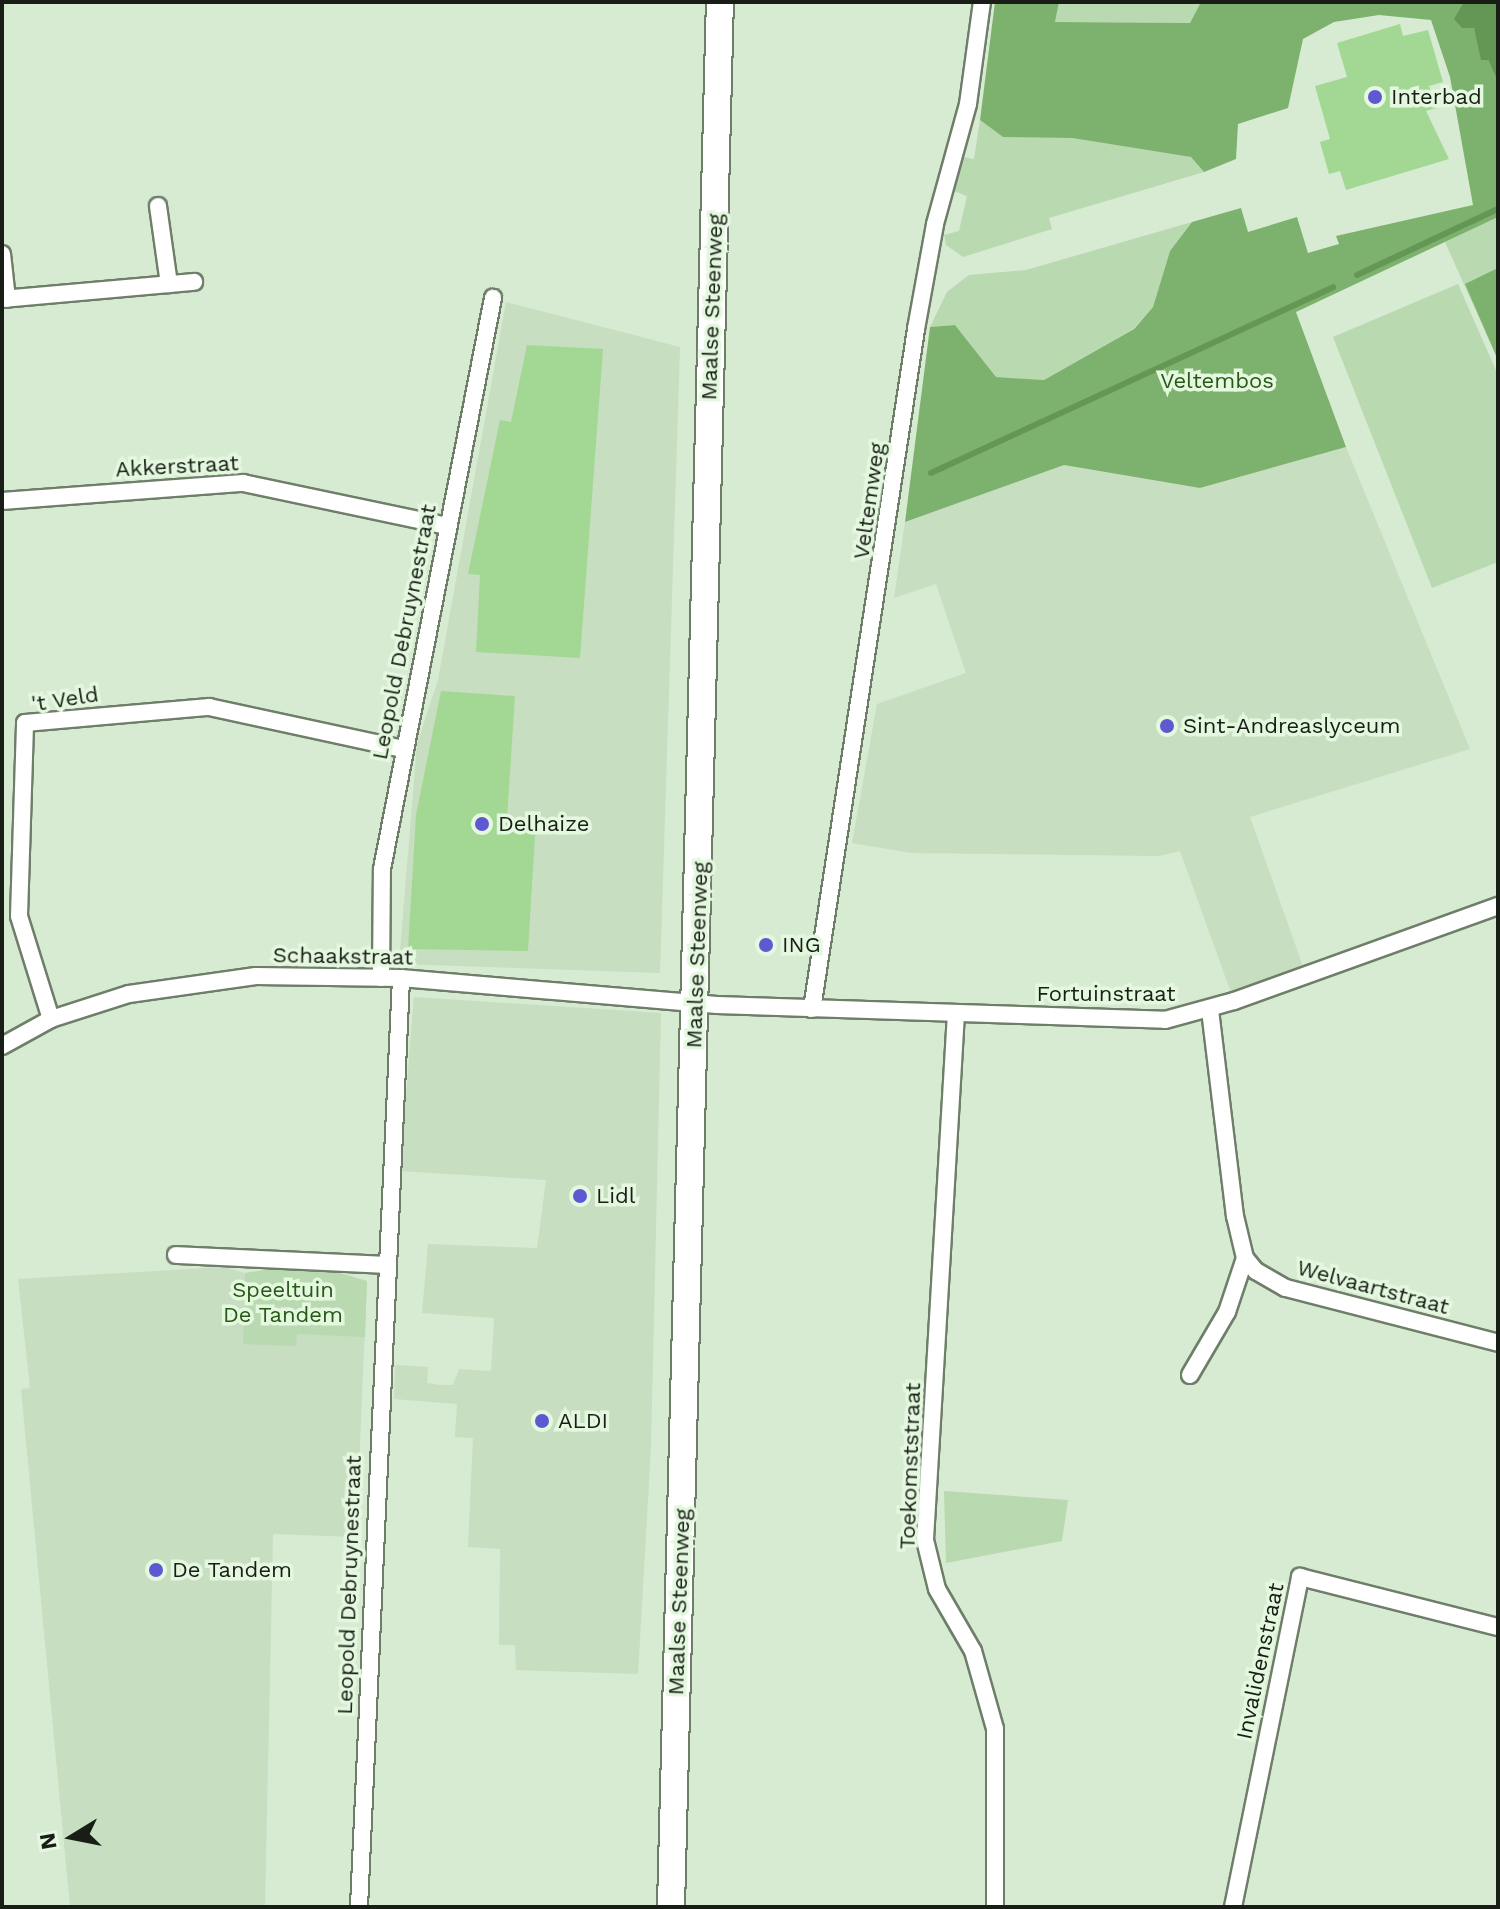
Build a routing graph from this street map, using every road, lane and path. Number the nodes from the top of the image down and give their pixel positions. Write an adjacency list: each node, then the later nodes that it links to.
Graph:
1 (720, 2): 15 (main road, Maalse Steenweg)
2 (982, 2): 16 (street, Veltemweg)
3 (158, 206): 6 (street)
4 (2, 254): 8 (street)
5 (194, 282): 6 (street)
6 (169, 284): 8 (street)
7 (493, 298): 10 (street, Leopold Debruynestraat)
8 (5, 299)
9 (2, 501): 10 (street, Akkerstraat)
10 (447, 526): 11 (street, Leopold Debruynestraat)
11 (403, 749): 13 (street, Leopold Debruynestraat); 19 (street, 't Veld)
12 (1498, 906): 17 (street, Fortuinstraat)
13 (381, 978): 14 (street, Schaakstraat); 19 (street, Schaakstraat)
14 (401, 978): 15 (street, Schaakstraat); 23 (street, Leopold Debruynestraat)
15 (695, 1002): 16 (street, Fortuinstraat); 28 (main road, Maalse Steenweg)
16 (812, 1009): 18 (street, Fortuinstraat)
17 (1210, 1010): 18 (street, Fortuinstraat); 22 (street)
18 (956, 1013): 29 (street, Toekomststraat)
19 (51, 1019): 20 (street, Schaakstraat)
20 (2, 1046)
21 (176, 1255): 23 (street)
22 (1245, 1258): 24 (street, Welvaartstraat); 25 (street)
23 (385, 1265): 27 (street, Leopold Debruynestraat)
24 (1498, 1343)
25 (1190, 1375)
26 (1498, 1627): 30 (street, Invalidenstraat)
27 (359, 1907)
28 (671, 1907)
29 (995, 1907)
30 (1233, 1907)

